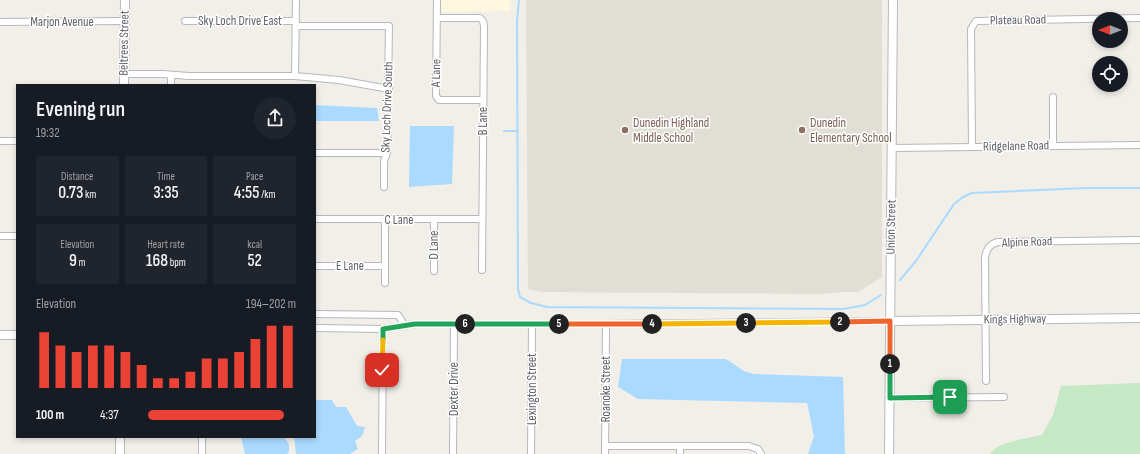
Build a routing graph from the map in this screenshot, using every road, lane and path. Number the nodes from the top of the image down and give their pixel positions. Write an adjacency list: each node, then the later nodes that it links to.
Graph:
1 (125, 0): 7 (street, Beltrees Street)
2 (296, 0): 10 (street)
3 (437, 0): 5 (street, A Lane)
4 (893, 0): 25 (street, Union Street)
5 (437, 18): 19 (street, B Lane); 19 (street, A Lane)
6 (1140, 18): 24 (street, Plateau Road)
7 (125, 21): 9 (street, Marjon Avenue); 12 (street, Beltrees Street)
8 (185, 21): 10 (street, Sky Loch Drive East)
9 (0, 22)
10 (296, 24): 11 (street, Sky Loch Drive East); 14 (street)
11 (389, 26): 17 (street, Sky Loch Drive South)
12 (124, 74): 13 (street); 15 (street, Beltrees Street)
13 (171, 75): 14 (street); 16 (street)
14 (295, 76): 17 (street)
15 (124, 84)
16 (171, 84)
17 (389, 89): 27 (street, Sky Loch Drive South)
18 (1053, 97): 23 (street)
19 (483, 100): 30 (street, B Lane)
20 (0, 141): 21 (street)
21 (16, 141)
22 (1140, 145): 23 (street, Ridgelane Road)
23 (1053, 146): 24 (street, Ridgelane Road)
24 (972, 147): 25 (street, Ridgelane Road)
25 (892, 148): 44 (street, Union Street)
26 (316, 153): 27 (street)
27 (387, 153): 28 (street, Sky Loch Drive South)
28 (384, 187)
29 (316, 219): 31 (street, C Lane)
30 (482, 219): 32 (street, C Lane); 38 (street, B Lane)
31 (385, 220): 32 (street, C Lane); 37 (street)
32 (434, 220): 39 (street, D Lane)
33 (0, 236): 34 (street)
34 (16, 236)
35 (1140, 240): 43 (street, Alpine Road)
36 (316, 266): 37 (street, E Lane)
37 (385, 266): 40 (street)
38 (482, 270)
39 (434, 271)
40 (385, 283)
41 (316, 314): 48 (street)
42 (1140, 318): 43 (street, Kings Highway)
43 (986, 319): 44 (street, Kings Highway); 53 (street)
44 (890, 321): 47 (street); 55 (street, Union Street)
45 (454, 324): 46 (street); 48 (street); 63 (street, Dexter Drive)
46 (532, 324): 47 (street); 64 (street, Lexington Street)
47 (606, 324): 58 (street, Roanoke Street)
48 (405, 326): 50 (street)
49 (316, 328): 50 (street)
50 (383, 329): 62 (street)
51 (0, 335): 52 (street)
52 (16, 335)
53 (986, 381)
54 (1004, 397): 55 (street)
55 (890, 398): 68 (street, Union Street)
56 (120, 438): 60 (street)
57 (202, 438): 61 (street)
58 (606, 446): 59 (street); 65 (street, Roanoke Street)
59 (680, 446): 66 (street); 67 (street)
60 (120, 454)
61 (202, 454)
62 (382, 454)
63 (453, 454)
64 (531, 454)
65 (605, 454)
66 (680, 454)
67 (761, 454)
68 (889, 454)

